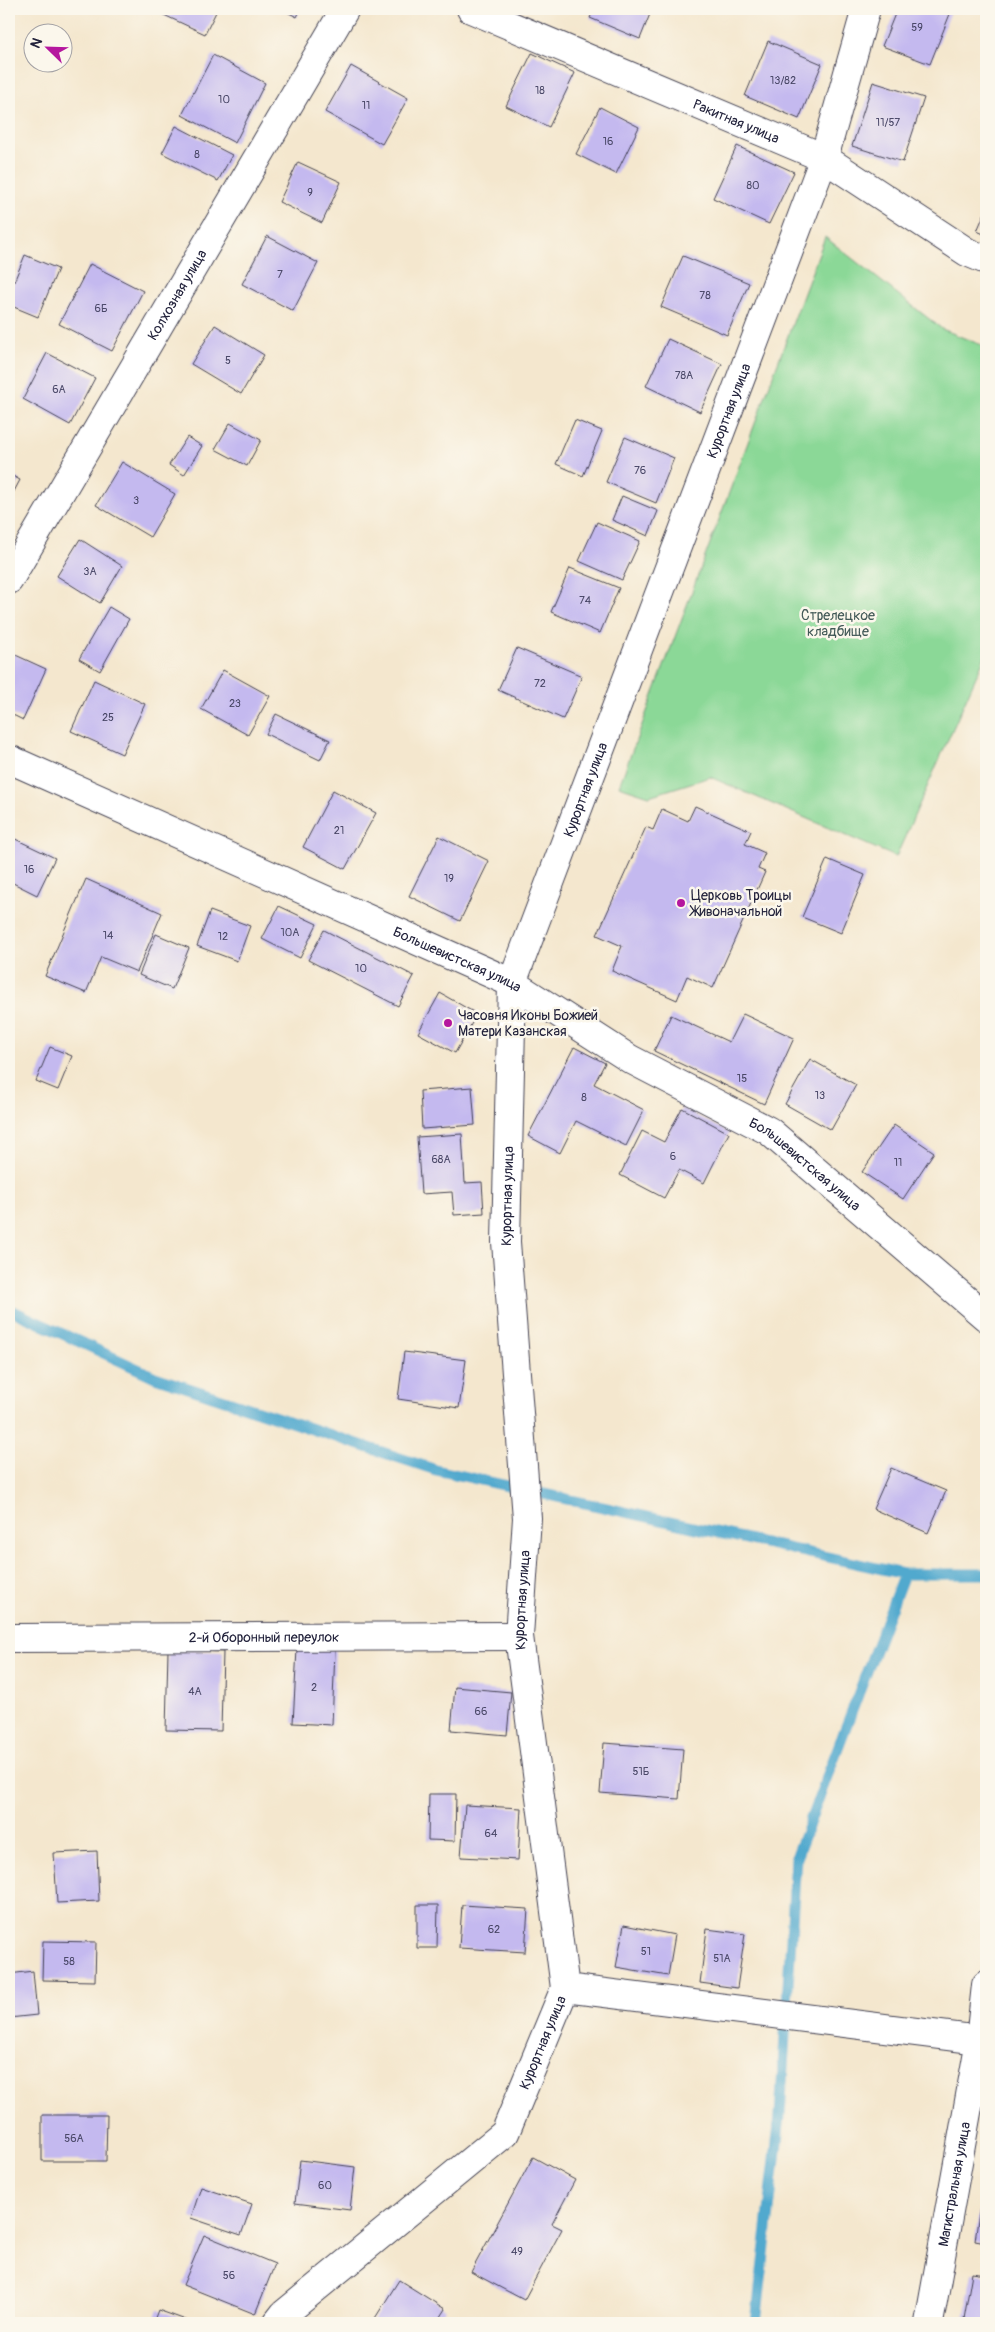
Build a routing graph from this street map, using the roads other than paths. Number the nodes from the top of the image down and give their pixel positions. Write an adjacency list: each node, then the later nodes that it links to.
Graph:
1 (345, 9): 6 (street, Колхозная улица)
2 (471, 9): 4 (street, Ракитная улица)
3 (866, 9): 4 (street, Курортная улица)
4 (824, 158): 5 (street, Ракитная улица); 8 (street, Курортная улица)
5 (986, 260)
6 (9, 580)
7 (9, 759): 8 (street, Большевистская улица)
8 (512, 983): 9 (street, Большевистская улица); 10 (street, Курортная улица)
9 (986, 1317)
10 (519, 1636): 11 (street, 2-й Оборонный переулок); 13 (street, Курортная улица)
11 (9, 1638)
12 (986, 1985): 14 (street, Магистральная улица)
13 (565, 1988): 14 (street); 15 (street, Курортная улица)
14 (980, 2040): 16 (street, Магистральная улица)
15 (277, 2323)
16 (929, 2323)

